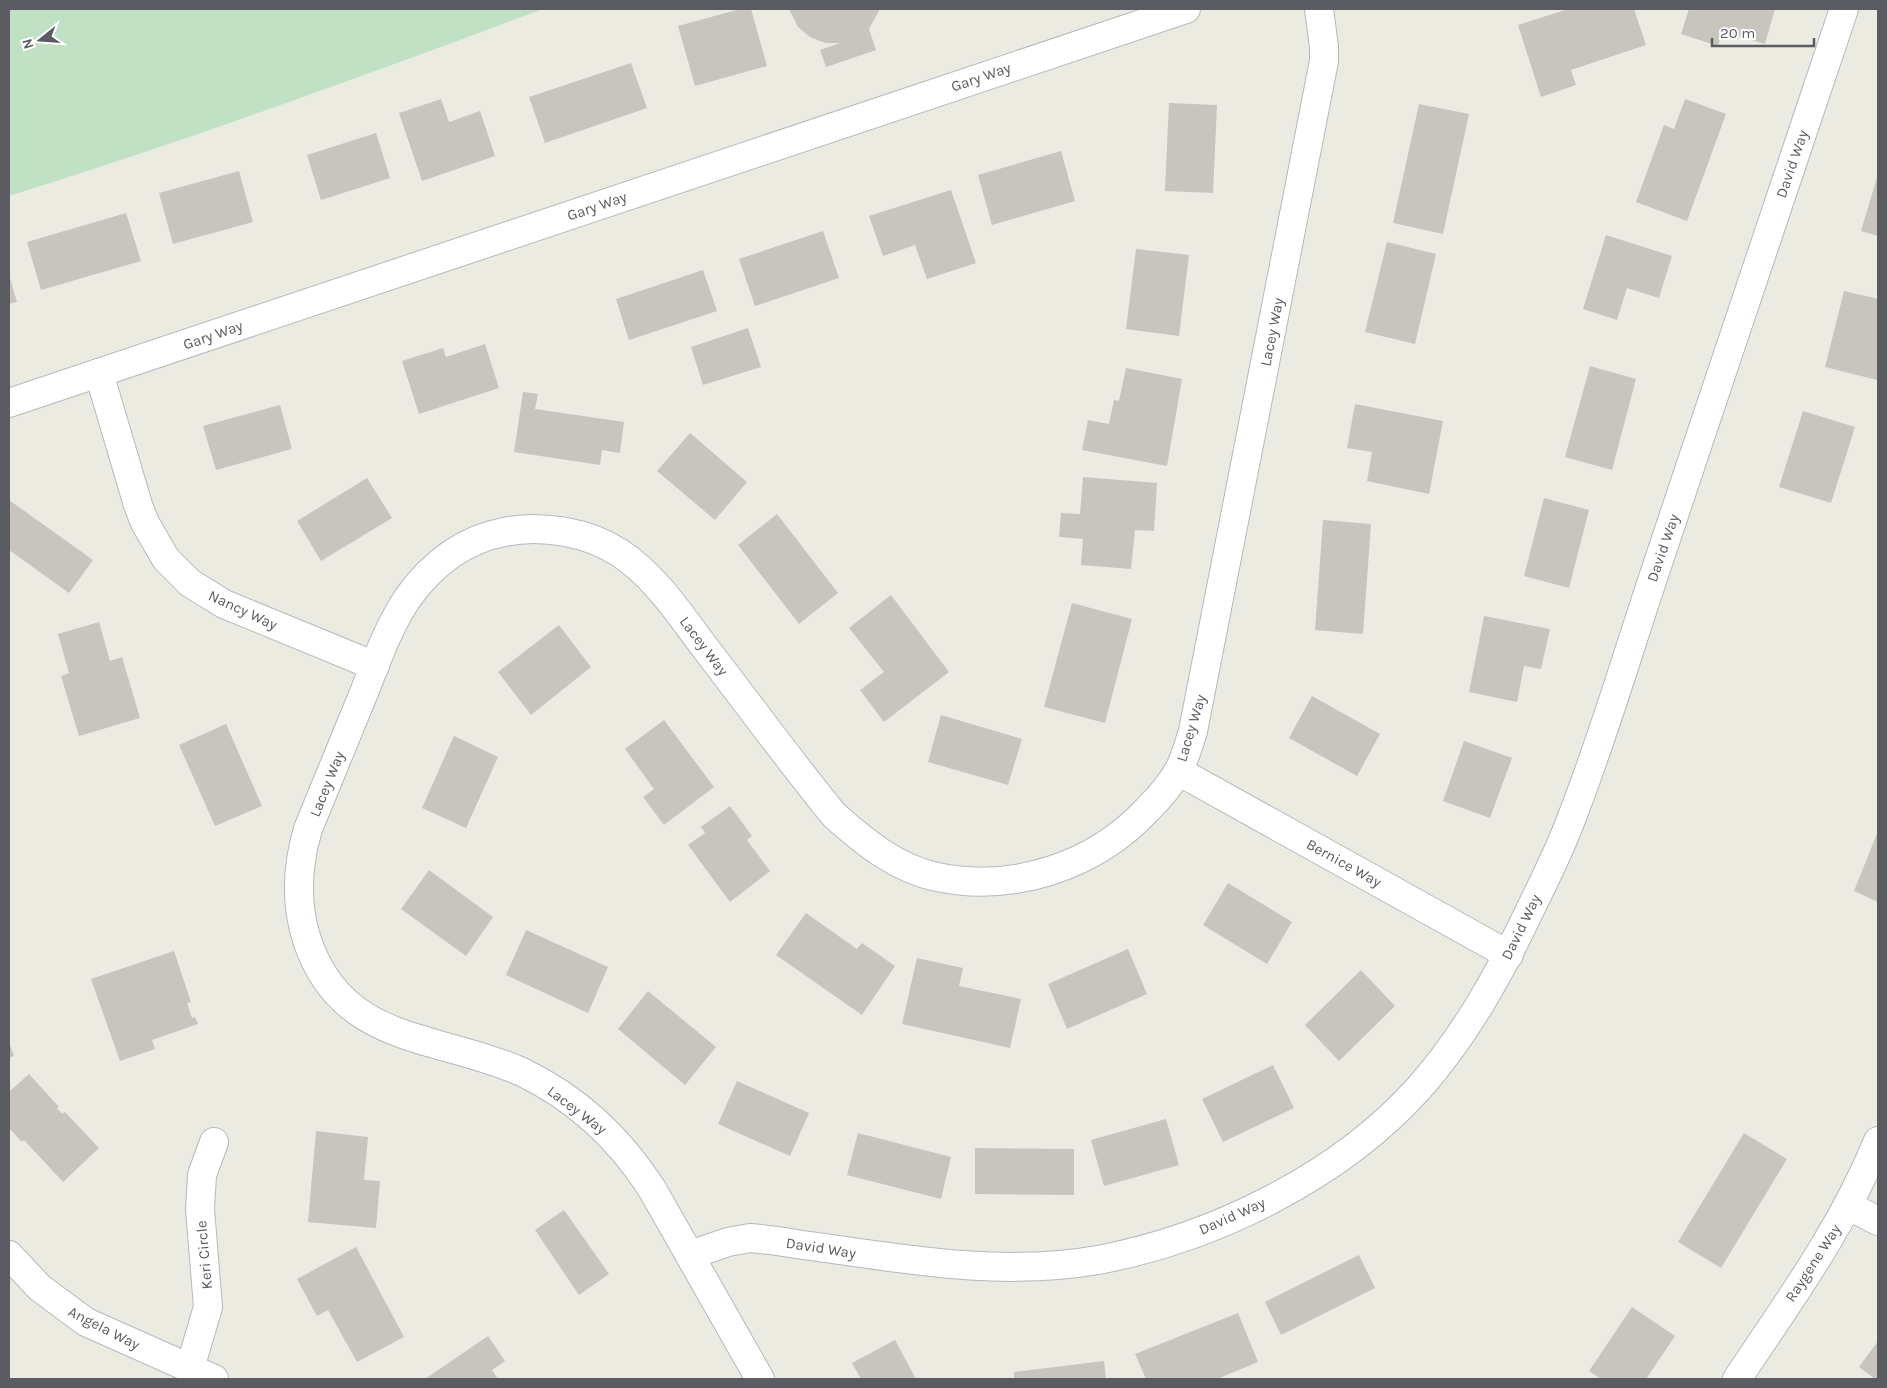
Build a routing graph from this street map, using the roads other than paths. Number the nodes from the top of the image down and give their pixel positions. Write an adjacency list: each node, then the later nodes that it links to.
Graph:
1 (1186, 9): 4 (street, Gary Way)
2 (1319, 9): 7 (street, Lacey Way)
3 (1844, 9): 8 (street, David Way)
4 (99, 373): 5 (street, Gary Way); 6 (street, Nancy Way)
5 (9, 403)
6 (374, 666): 7 (street, Lacey Way); 13 (street, Lacey Way)
7 (1178, 771): 8 (street, Bernice Way)
8 (1509, 955): 13 (street, David Way)
9 (1878, 1141): 11 (street, Raygene Way)
10 (214, 1142): 15 (street, Keri Circle)
11 (1849, 1206): 12 (street); 18 (street, Raygene Way)
12 (1878, 1221)
13 (690, 1255): 17 (street, Lacey Way)
14 (9, 1256): 15 (street, Angela Way)
15 (190, 1368): 16 (street, Angela Way)
16 (214, 1379)
17 (760, 1379)
18 (1737, 1379)

